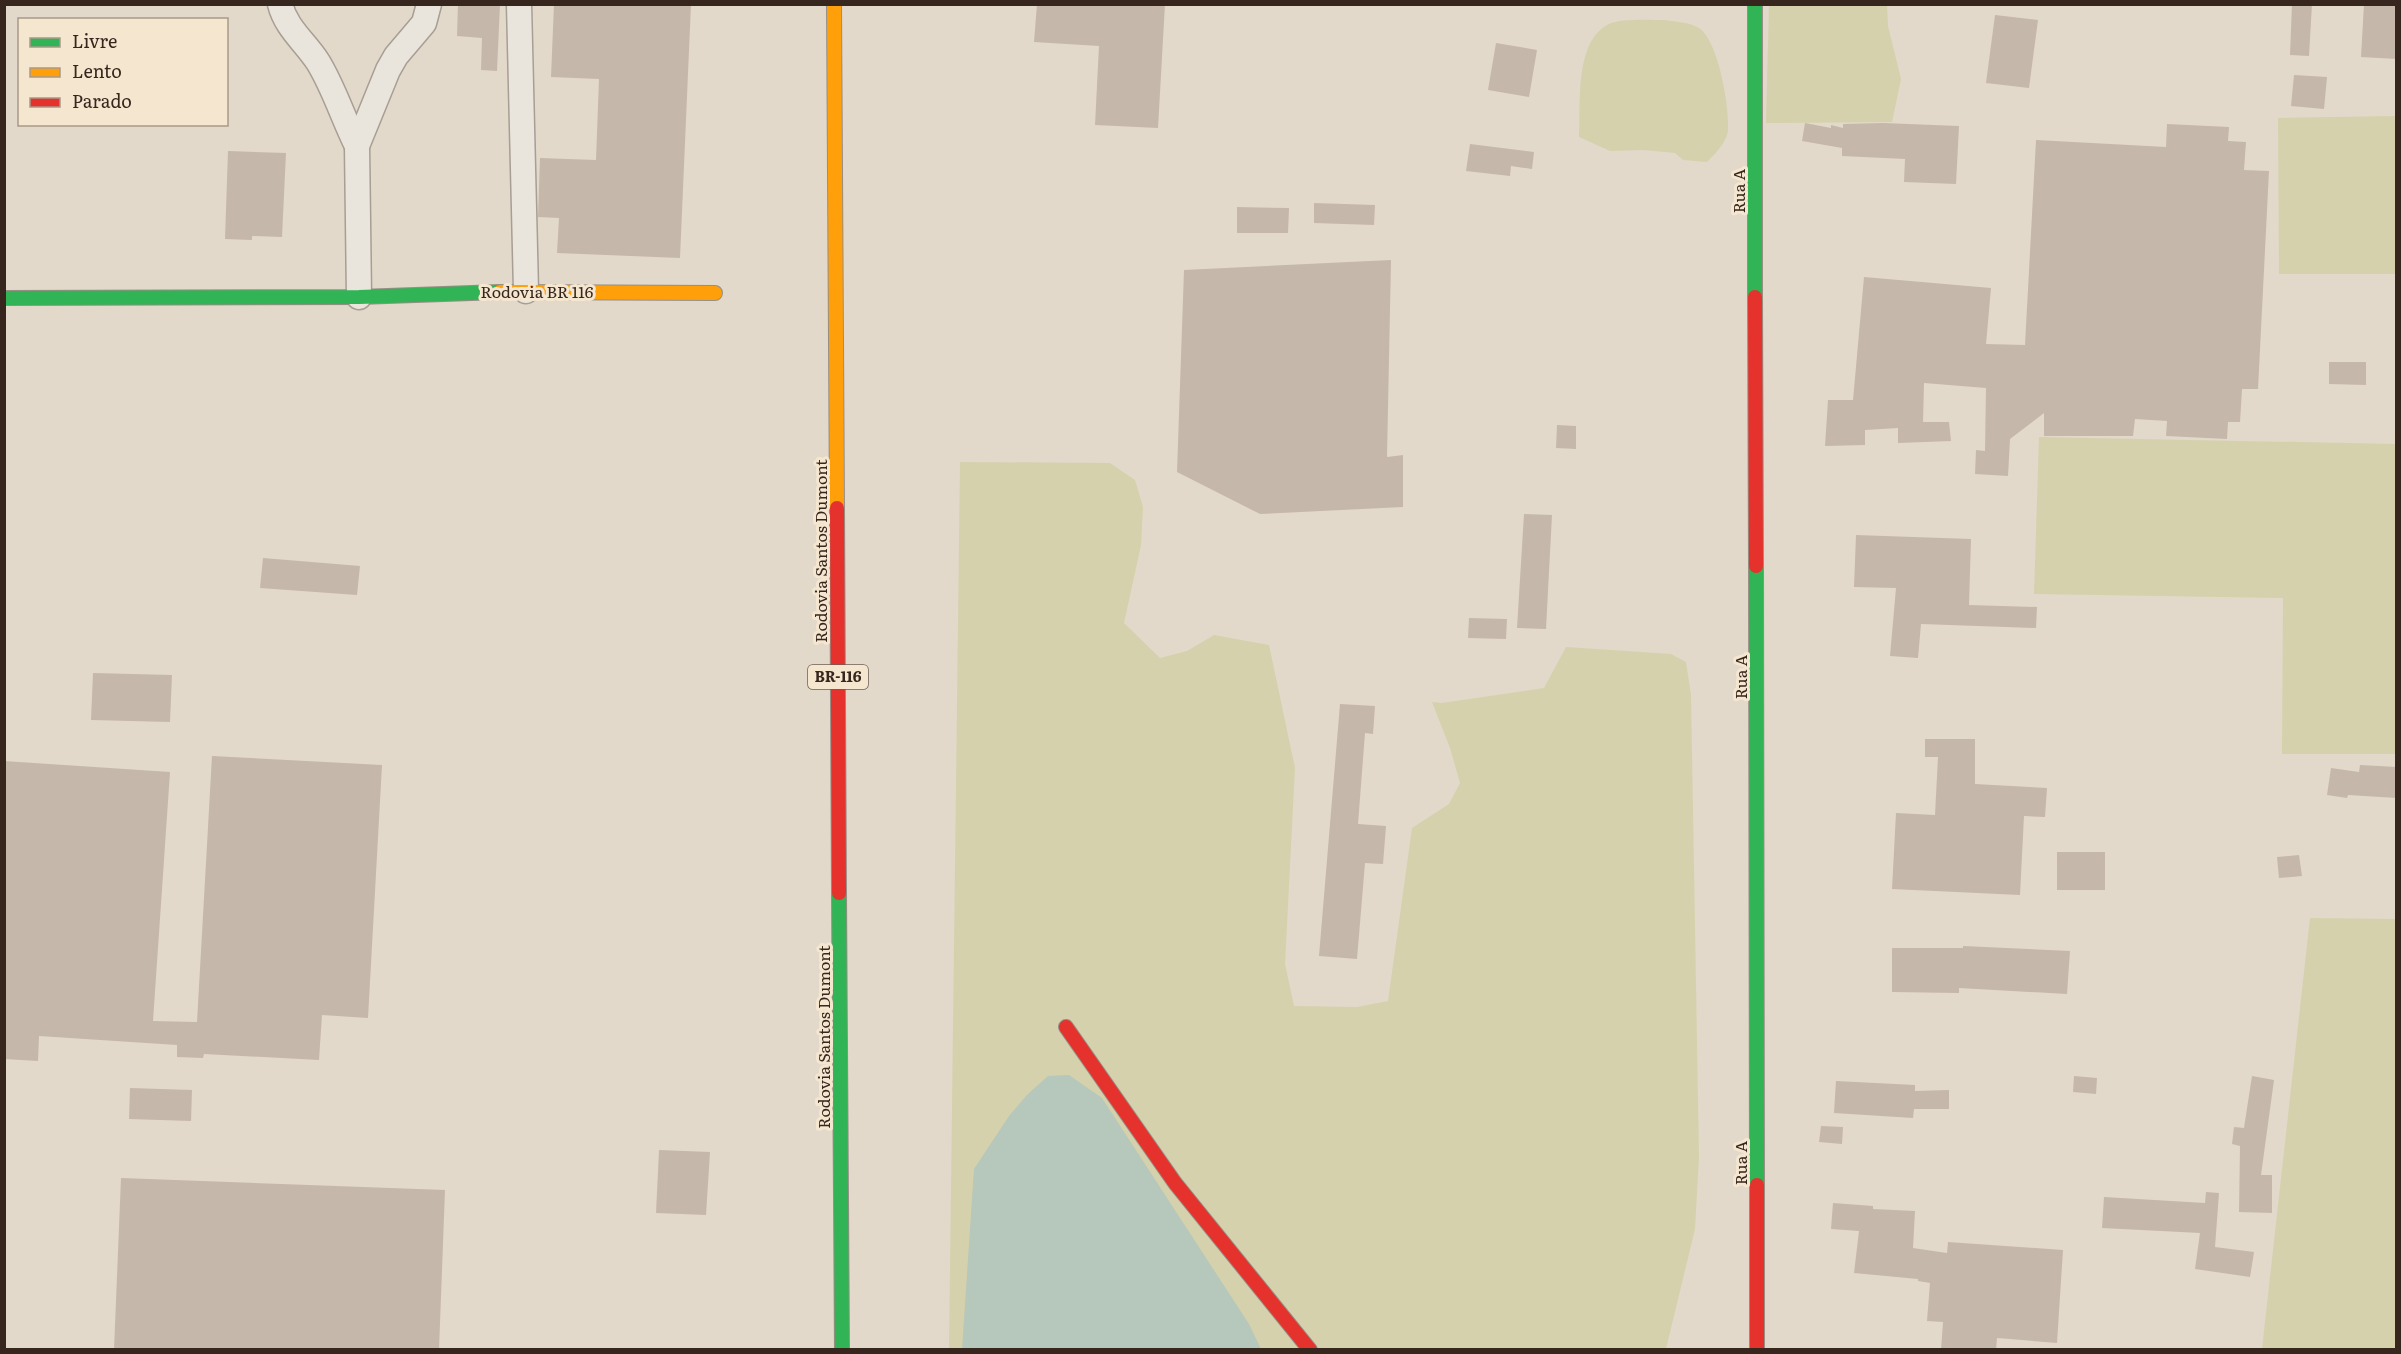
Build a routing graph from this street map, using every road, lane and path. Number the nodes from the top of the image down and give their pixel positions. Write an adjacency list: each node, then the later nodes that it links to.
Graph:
1 (280, 4): 6 (street)
2 (429, 4): 6 (street)
3 (519, 4): 7 (street)
4 (834, 4): 12 (main road, Rodovia Santos Dumont / BR-116)
5 (1755, 4): 14 (main road, Rua A)
6 (357, 146): 9 (street)
7 (526, 291): 8 (main road, Rodovia BR 116); 9 (main road, Rodovia BR 116)
8 (715, 293)
9 (359, 297): 10 (main road, Rodovia BR 116)
10 (4, 298)
11 (1066, 1027): 13 (main road)
12 (842, 1350)
13 (1310, 1350)
14 (1757, 1350)

